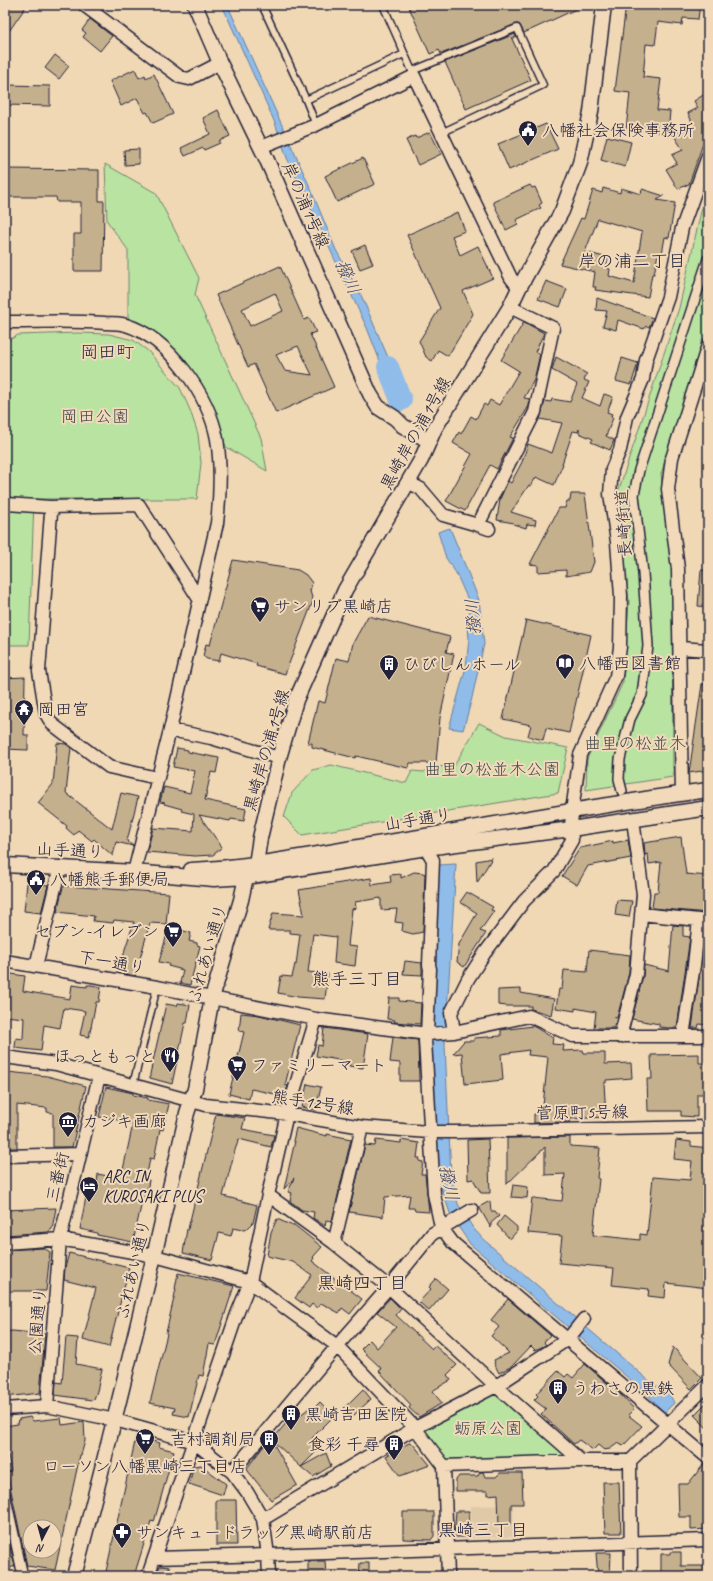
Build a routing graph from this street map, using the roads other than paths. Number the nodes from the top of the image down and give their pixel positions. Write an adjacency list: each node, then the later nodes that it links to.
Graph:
1 (195, 5): 7 (street, 岸の浦1号線)
2 (262, 5): 9 (lane)
3 (383, 5): 6 (lane)
4 (604, 5): 15 (street, 黒崎岸の浦1号線)
5 (85, 6): 7 (street)
6 (404, 54): 8 (lane); 9 (lane)
7 (220, 63): 12 (street, 岸の浦1号線)
8 (413, 73): 10 (street); 11 (street); 11 (lane)
9 (306, 100): 10 (lane)
10 (316, 124): 12 (street)
11 (441, 133): 15 (street)
12 (266, 145): 19 (street, 岸の浦1号線)
13 (708, 156): 33 (street)
14 (708, 259): 30 (street, 長崎街道)
15 (519, 288): 16 (street, 黒崎岸の浦1号線)
16 (510, 307): 19 (street, 黒崎岸の浦1号線); 20 (street)
17 (5, 322): 23 (street)
18 (708, 345): 24 (street)
19 (429, 441): 20 (street, 黒崎岸の浦1号線)
20 (408, 482): 27 (street, 黒崎岸の浦1号線)
21 (5, 503): 22 (street)
22 (50, 507): 23 (street); 28 (street)
23 (199, 599): 26 (street)
24 (680, 648): 25 (street); 31 (street)
25 (708, 650)
26 (170, 730): 27 (street); 28 (street)
27 (279, 758): 37 (street, 黒崎岸の浦1号線)
28 (157, 778): 40 (street)
29 (708, 790): 31 (street, 山手通り)
30 (622, 791)
31 (682, 794): 33 (street, 山手通り)
32 (708, 808): 34 (street, 山手通り)
33 (572, 811): 35 (street); 37 (street, 山手通り)
34 (633, 820): 35 (street, 山手通り); 42 (street)
35 (571, 829): 36 (street, 山手通り); 49 (street)
36 (426, 848): 41 (street, 山手通り); 50 (street)
37 (256, 864): 40 (street, 山手通り); 41 (street, 黒崎岸の浦1号線)
38 (5, 865): 39 (street, 山手通り)
39 (60, 867): 40 (street, 山手通り); 45 (street)
40 (134, 872): 41 (street, 山手通り)
41 (246, 877): 47 (street, ふれあい通り)
42 (641, 914): 43 (street); 53 (street)
43 (703, 921): 51 (street)
44 (5, 961): 45 (street, 下一通り)
45 (36, 966): 46 (street, 下一通り)
46 (157, 987): 47 (street, 下一通り); 56 (lane)
47 (212, 998): 48 (street, 下一通り); 57 (street, ふれあい通り)
48 (316, 1019): 50 (street, 下一通り); 58 (street)
49 (454, 1032): 50 (street, 下一通り); 53 (street, 下一通り)
50 (427, 1034): 61 (street)
51 (683, 1036): 52 (street, 下一通り); 53 (street, 下一通り)
52 (708, 1036)
53 (620, 1037)
54 (5, 1057): 55 (street)
55 (99, 1076): 56 (street); 62 (street, 三番街)
56 (133, 1084): 57 (street)
57 (192, 1101): 58 (street, 熊手12号線); 70 (street, ふれあい通り)
58 (287, 1114): 60 (street, 熊手12号線); 64 (street)
59 (708, 1126): 61 (street, 菅原町5号線)
60 (362, 1127): 61 (street, 熊手12号線); 69 (street)
61 (429, 1132): 66 (street)
62 (80, 1154): 63 (street); 67 (street, 三番街)
63 (5, 1156)
64 (268, 1195): 69 (street); 71 (street)
65 (470, 1211): 66 (street)
66 (445, 1225): 72 (street); 74 (street)
67 (60, 1239): 68 (street); 70 (street); 78 (street, 公園通り)
68 (5, 1243)
69 (334, 1243): 72 (street)
70 (155, 1256): 71 (street); 80 (street, ふれあい通り)
71 (250, 1282): 75 (street); 83 (street)
72 (389, 1287): 75 (street); 77 (street)
73 (584, 1319): 74 (street)
74 (571, 1336): 77 (street); 81 (street)
75 (336, 1346): 82 (street); 88 (street)
76 (708, 1385): 81 (street)
77 (496, 1386): 82 (street); 85 (street)
78 (47, 1406): 79 (street); 80 (street)
79 (5, 1409)
80 (115, 1420): 83 (street); 97 (street, ふれあい通り)
81 (667, 1424): 84 (street); 86 (street)
82 (415, 1428): 87 (street); 90 (street)
83 (194, 1442): 88 (street); 95 (street)
84 (708, 1458)
85 (581, 1461): 86 (street); 87 (street)
86 (630, 1461): 92 (street)
87 (444, 1466): 93 (street)
88 (232, 1472): 90 (street)
89 (5, 1494): 96 (street)
90 (263, 1519): 94 (street)
91 (708, 1540): 92 (street)
92 (630, 1542): 93 (street); 101 (street)
93 (446, 1549): 94 (street); 100 (street)
94 (268, 1555): 95 (street); 99 (street)
95 (154, 1558): 98 (street)
96 (23, 1576)
97 (74, 1576)
98 (148, 1576)
99 (269, 1576)
100 (448, 1576)
101 (632, 1576)

